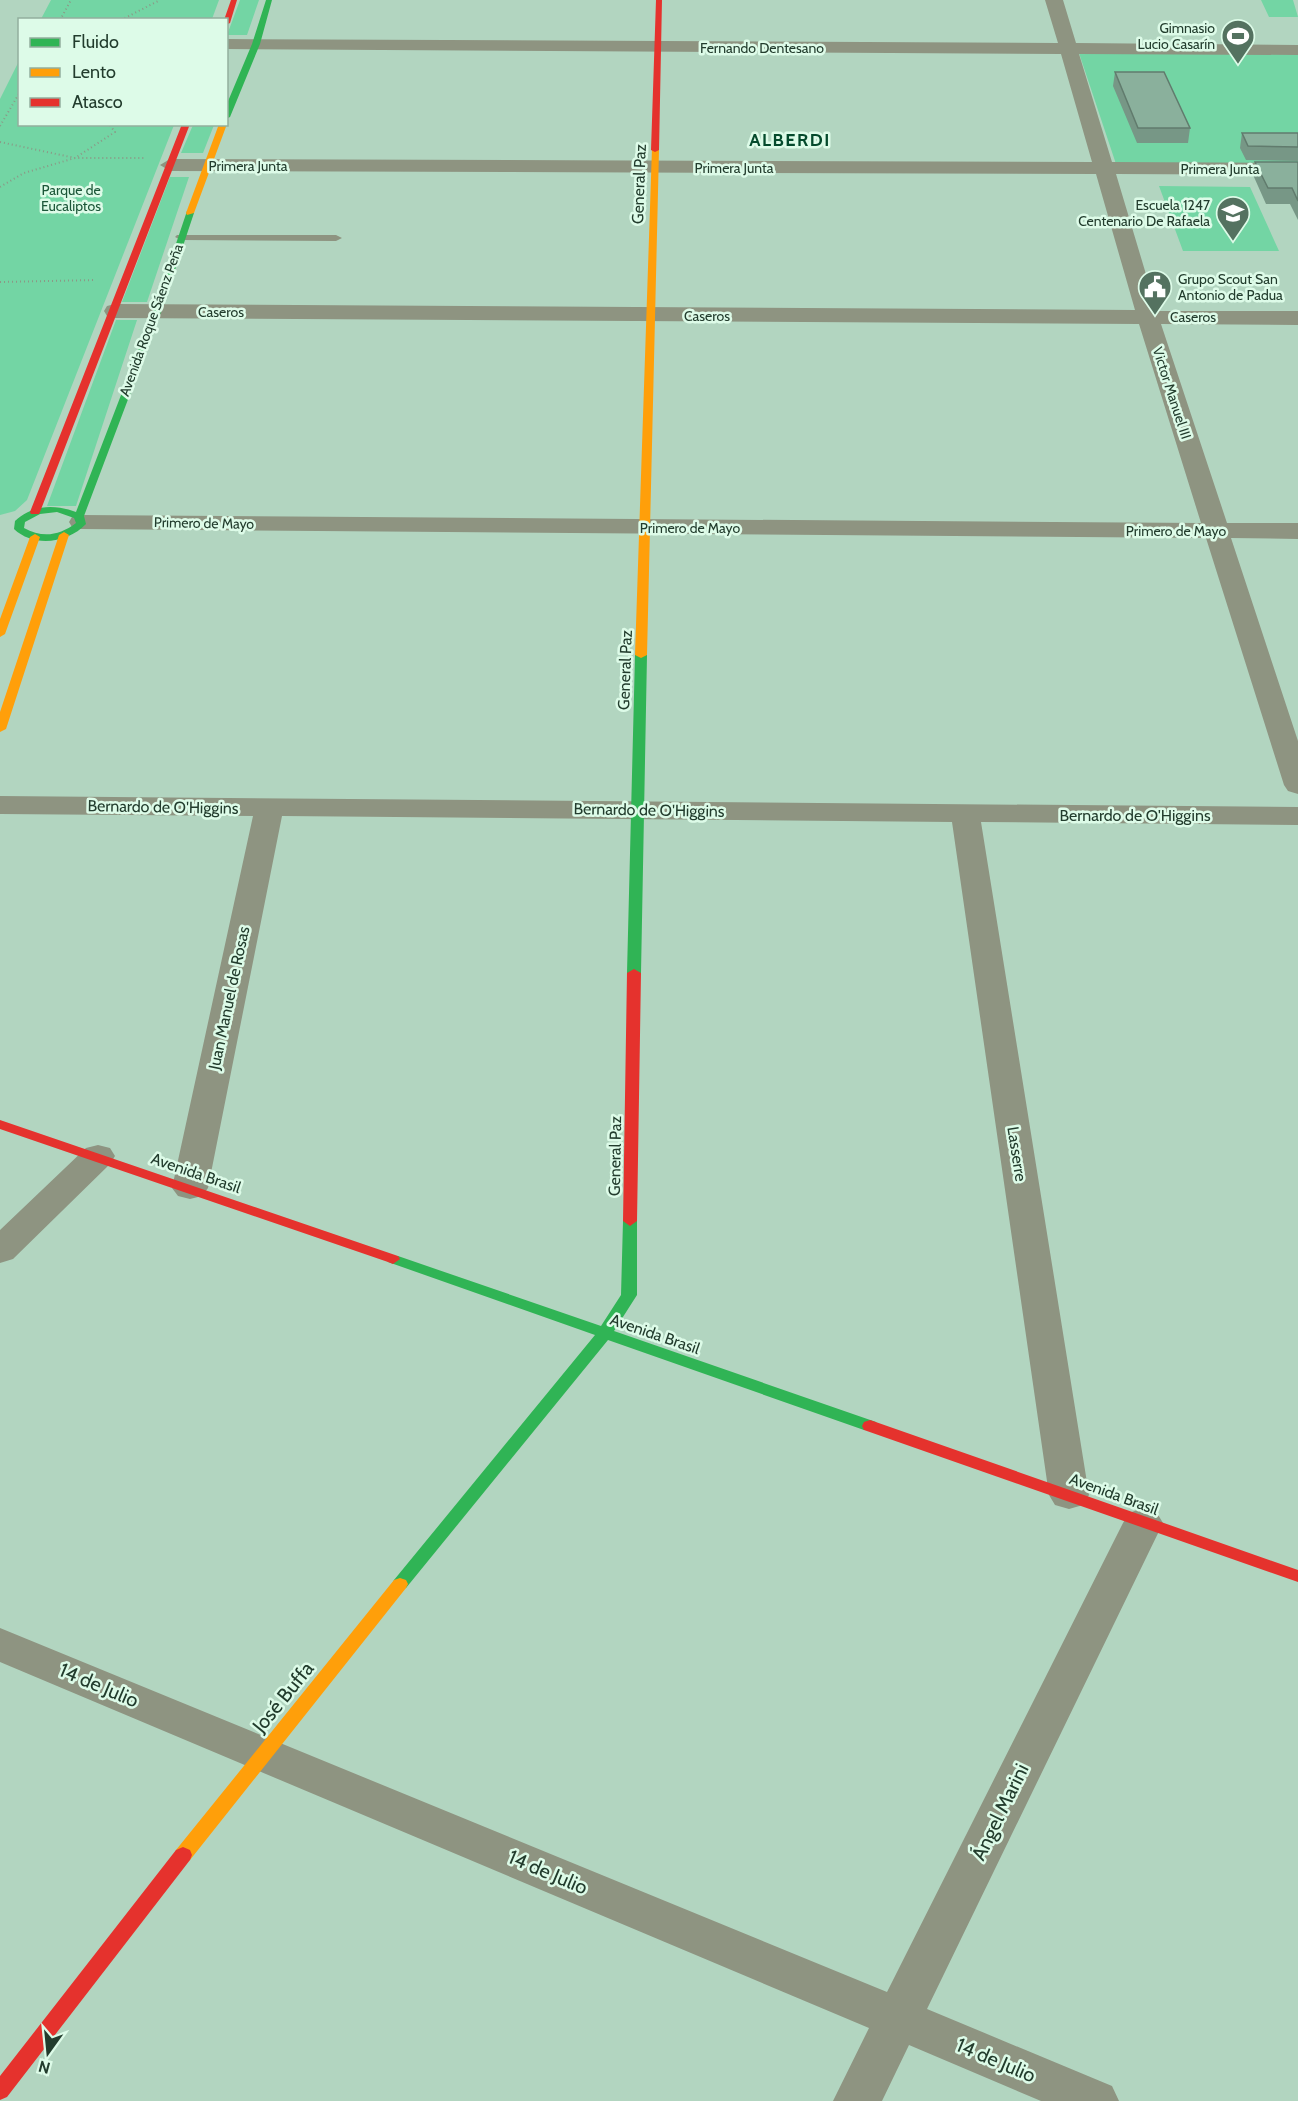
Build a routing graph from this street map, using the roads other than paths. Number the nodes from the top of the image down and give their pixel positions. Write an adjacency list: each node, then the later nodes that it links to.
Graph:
1 (234, 0): 5 (street)
2 (269, 0): 7 (street)
3 (659, 0): 8 (street, General Paz)
4 (1054, 0): 9 (street, Victor Manuel III)
5 (228, 18)
6 (228, 44): 7 (street, Fernando Dentesano)
7 (256, 44): 8 (street, Fernando Dentesano); 11 (street)
8 (658, 47): 9 (street, Fernando Dentesano); 16 (street, General Paz)
9 (1070, 50): 10 (street, Fernando Dentesano); 17 (street, Victor Manuel III)
10 (1298, 50)
11 (228, 112)
12 (185, 126): 14 (street)
13 (223, 126): 15 (street, Avenida Roque Sáenz Peña)
14 (162, 162): 15 (street, Primera Junta); 21 (street)
15 (207, 166): 16 (street, Primera Junta); 19 (street, Avenida Roque Sáenz Peña)
16 (657, 167): 17 (street, Primera Junta); 23 (street, General Paz)
17 (1104, 169): 18 (street, Primera Junta); 24 (street, Victor Manuel III)
18 (1298, 169)
19 (181, 237): 20 (lane); 22 (street, Avenida Roque Sáenz Peña)
20 (336, 238)
21 (115, 311): 22 (street, Caseros); 26 (street)
22 (157, 312): 23 (street, Caseros); 27 (street, Avenida Roque Sáenz Peña)
23 (651, 316): 24 (street, Caseros); 28 (street, General Paz)
24 (1148, 317): 25 (street, Caseros); 30 (street, Victor Manuel III)
25 (1298, 318)
26 (23, 519): 27 (street); 29 (street); 32 (street)
27 (75, 524): 28 (street, Primero de Mayo); 32 (street); 34 (street, Avenida Roque Sáenz Peña)
28 (646, 528): 30 (street, Primero de Mayo); 45 (street, General Paz)
29 (0, 530)
30 (1217, 531): 31 (street, Primero de Mayo); 42 (street, Victor Manuel III)
31 (1298, 531)
32 (35, 537): 33 (street)
33 (26, 562): 34 (street); 35 (street)
34 (55, 562): 36 (street, Avenida Roque Sáenz Peña)
35 (14, 594): 36 (street); 37 (street)
36 (44, 594): 39 (street, Avenida Roque Sáenz Peña)
37 (0, 634)
38 (9, 652): 39 (street)
39 (26, 652): 40 (street, Avenida Roque Sáenz Peña)
40 (3, 709): 41 (street, Avenida Roque Sáenz Peña)
41 (0, 729)
42 (1298, 785)
43 (0, 805): 44 (street, Bernardo de O'Higgins)
44 (269, 808): 45 (street, Bernardo de O'Higgins); 50 (street, Juan Manuel de Rosas)
45 (637, 810): 46 (street, Bernardo de O'Higgins); 52 (street, General Paz)
46 (965, 813): 47 (street, Bernardo de O'Higgins); 53 (street, Lasserre)
47 (1298, 816)
48 (0, 1124): 49 (street, Avenida Brasil)
49 (98, 1156): 50 (street, Avenida Brasil); 51 (street)
50 (190, 1188): 52 (street, Avenida Brasil)
51 (0, 1251)
52 (604, 1334): 53 (street, Avenida Brasil); 57 (street, José Buffa)
53 (1069, 1494): 54 (street, Avenida Brasil)
54 (1143, 1523): 55 (street, Avenida Brasil); 58 (street, Ángel Marini)
55 (1298, 1576)
56 (0, 1644): 57 (street, 14 de Julio)
57 (262, 1753): 58 (street, 14 de Julio); 59 (street, José Buffa)
58 (898, 2019): 60 (street, Ángel Marini); 61 (street, 14 de Julio)
59 (0, 2091)
60 (857, 2101)
61 (1095, 2101)

